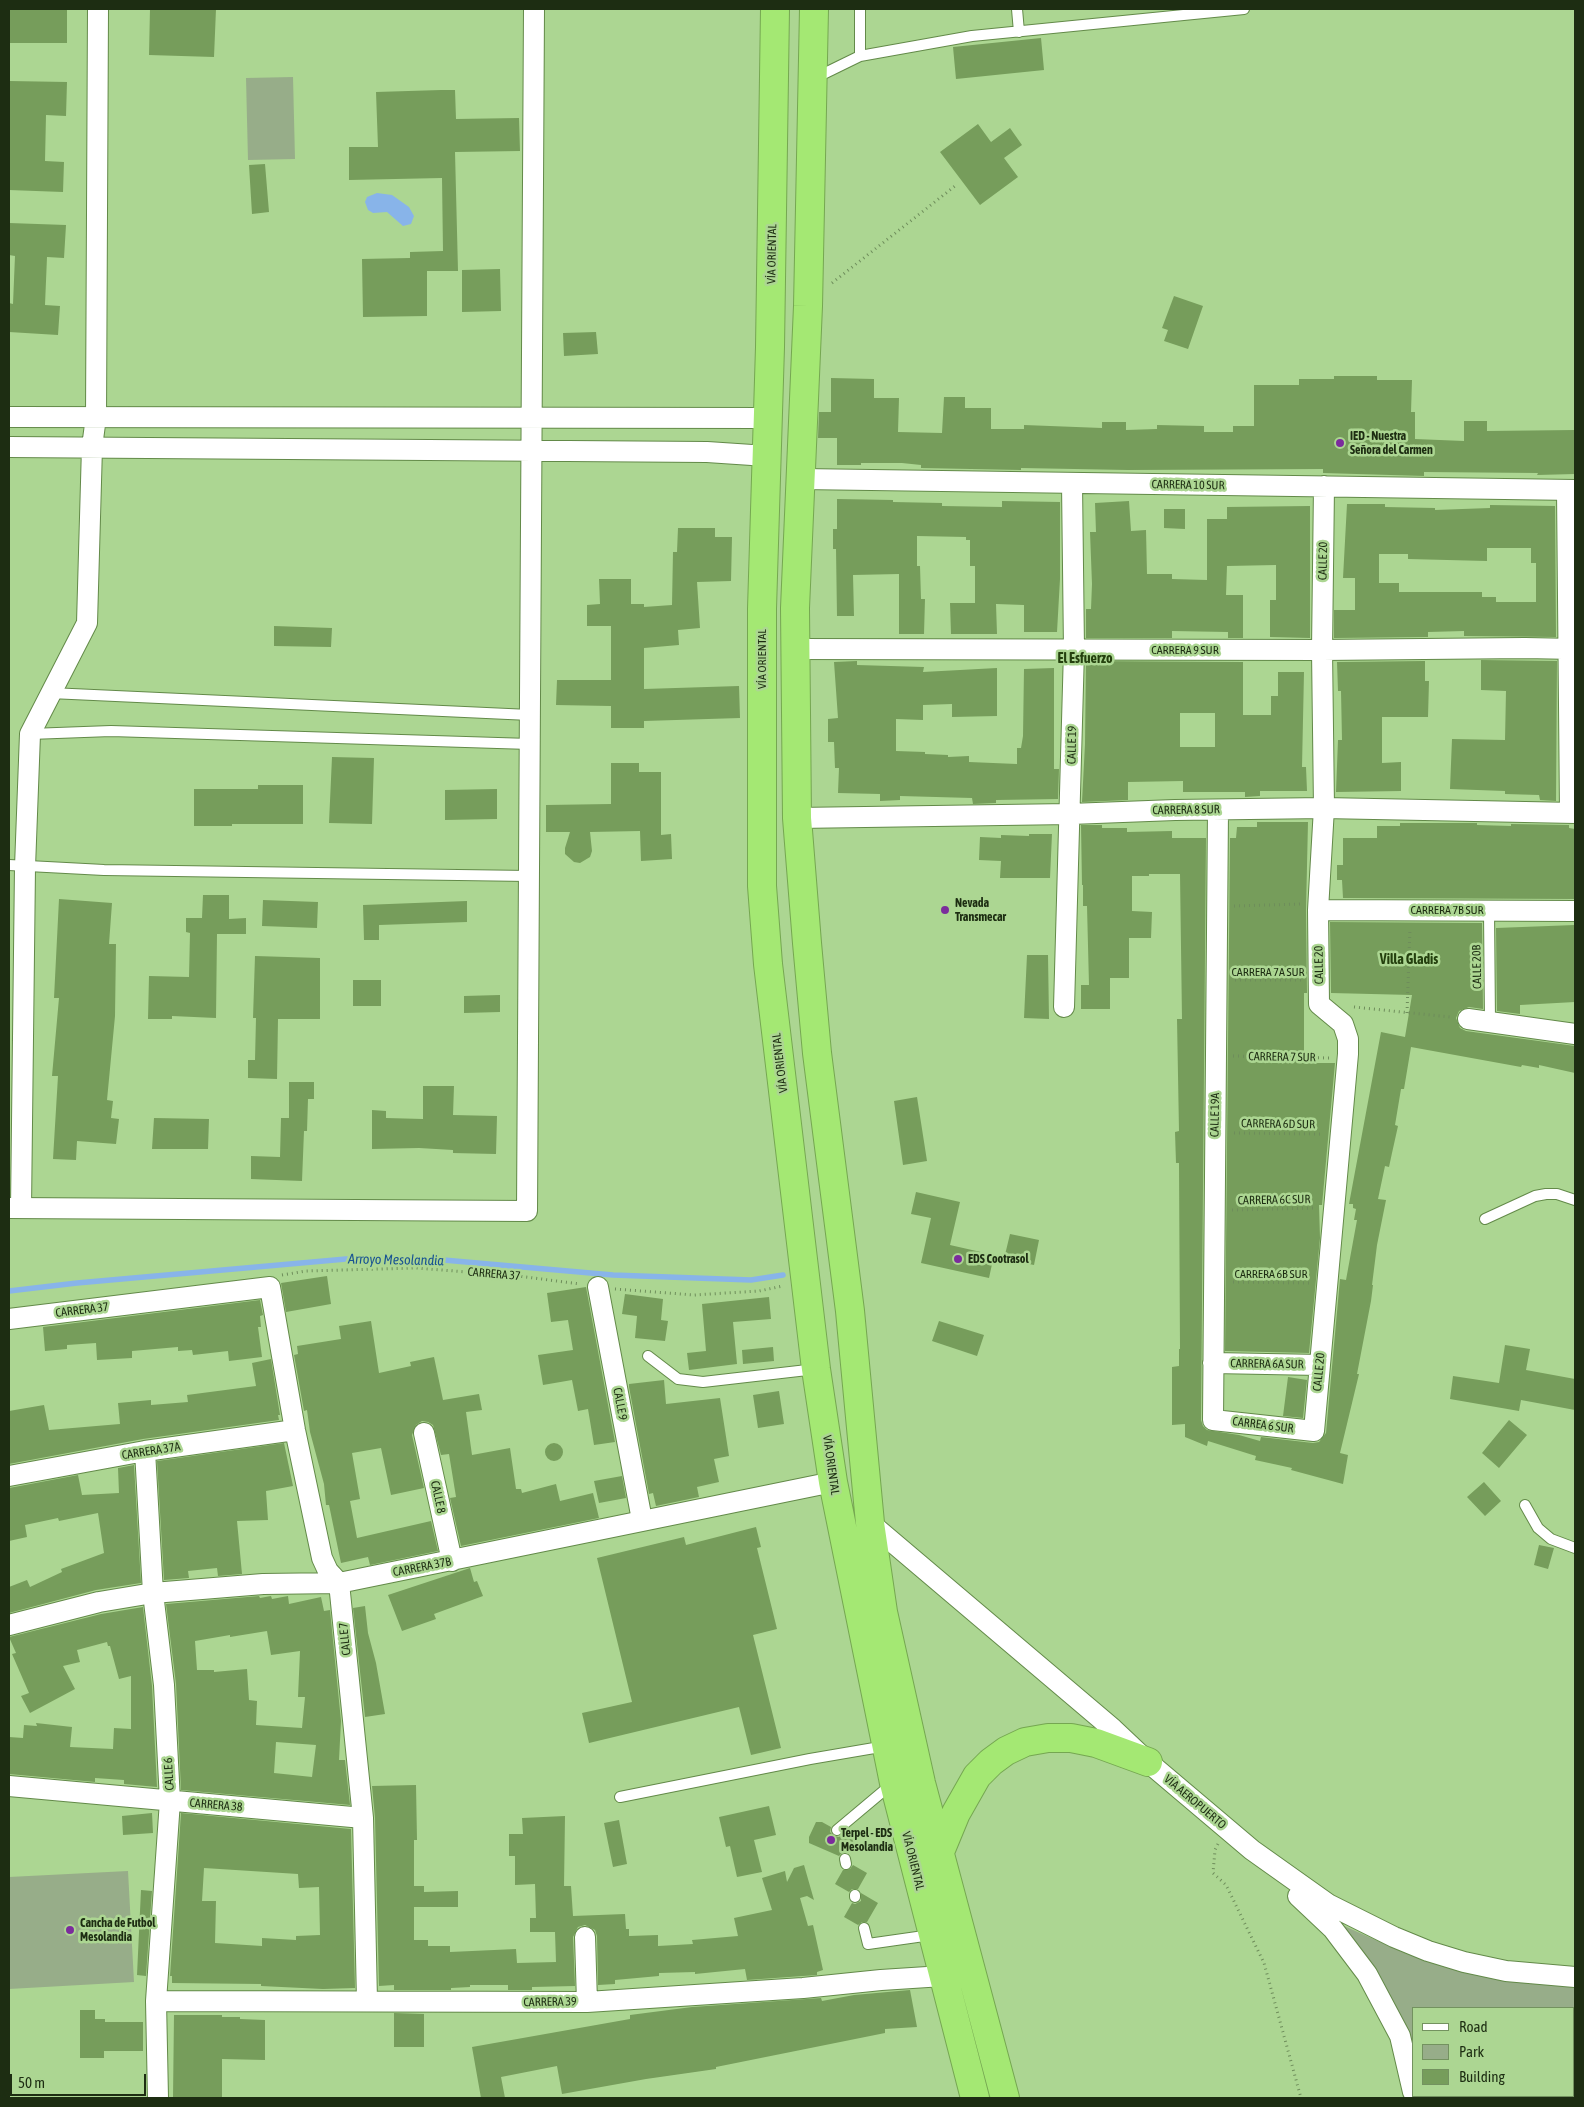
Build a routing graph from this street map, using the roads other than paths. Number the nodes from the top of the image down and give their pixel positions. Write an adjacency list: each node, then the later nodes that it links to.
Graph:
1 (98, 9): 12 (street)
2 (534, 9): 13 (street)
3 (775, 9): 14 (highway, VÍA ORIENTAL)
4 (814, 9): 10 (highway)
5 (860, 9): 9 (lane)
6 (1017, 9): 8 (lane)
7 (1244, 9): 8 (lane)
8 (1020, 32): 9 (lane)
9 (860, 56): 10 (lane)
10 (812, 80): 19 (highway)
11 (9, 417): 12 (street)
12 (96, 417): 13 (street); 16 (street)
13 (532, 418): 14 (street); 17 (street)
14 (768, 418): 18 (highway, VÍA ORIENTAL)
15 (9, 447): 16 (street)
16 (92, 447): 17 (street); 27 (street)
17 (532, 451): 18 (street); 28 (street)
18 (767, 456): 53 (highway, VÍA ORIENTAL)
19 (800, 479): 20 (street, CARRERA 10 SUR); 23 (highway)
20 (1072, 483): 21 (street, CARRERA 10 SUR); 25 (street, CALLE 19)
21 (1324, 486): 22 (street, CARRERA 10 SUR); 26 (street, CALLE 20)
22 (1571, 490): 24 (street)
23 (795, 649): 25 (street, CARRERA 9 SUR); 35 (highway)
24 (1572, 649): 26 (street, CARRERA 9 SUR); 33 (street)
25 (1074, 650): 26 (street, CARRERA 9 SUR); 34 (street, CALLE 19)
26 (1322, 650): 31 (street, CALLE 20)
27 (50, 693): 28 (lane); 29 (street)
28 (530, 715): 30 (street)
29 (30, 734): 30 (lane); 36 (street)
30 (530, 744): 37 (street)
31 (1324, 808): 32 (street, CARRERA 8 SUR); 33 (street, CARRERA 8 SUR); 38 (street, CALLE 20)
32 (1218, 810): 34 (street, CARRERA 8 SUR); 51 (street, CALLE 19A)
33 (1573, 812)
34 (1070, 814): 35 (street, CARRERA 8 SUR); 41 (street, CALLE 19)
35 (797, 818): 63 (highway)
36 (17, 866): 37 (lane); 46 (street)
37 (529, 876): 46 (street)
38 (1318, 906): 39 (street, CARRERA 7B SUR); 52 (street, CALLE 20)
39 (1489, 911): 40 (street, CARRERA 7B SUR); 43 (lane, CALLE 20B)
40 (1575, 911)
41 (1064, 1007)
42 (1468, 1019): 43 (street)
43 (1490, 1022): 44 (street)
44 (1575, 1034)
45 (1575, 1200): 47 (lane)
46 (15, 1208)
47 (1485, 1219)
48 (598, 1287): 62 (street, CALLE 9)
49 (9, 1319): 55 (street, CARRERA 37)
50 (648, 1356): 53 (lane)
51 (1213, 1363): 52 (street, CARRERA 6A SUR); 54 (street, CALLE 19A)
52 (1320, 1365): 56 (street, CALLE 20)
53 (816, 1369): 60 (highway, VÍA ORIENTAL)
54 (1213, 1420): 56 (street, CARREA 6 SUR)
55 (295, 1430): 58 (street, CARRERA 37A); 66 (street)
56 (1314, 1431)
57 (424, 1433): 65 (street, CALLE 8)
58 (145, 1451): 59 (street, CARRERA 37A); 67 (street, CALLE 6)
59 (9, 1476)
60 (833, 1482): 62 (street, CARRERA 37B); 69 (highway, VÍA ORIENTAL)
61 (1525, 1505): 64 (lane)
62 (642, 1520): 65 (street, CARRERA 37B)
63 (870, 1523): 70 (street, VÍA AEROPUERTO); 78 (highway)
64 (1575, 1548)
65 (452, 1561): 66 (street, CARRERA 37B)
66 (339, 1583): 67 (street, CARRERA 37B); 75 (street, CALLE 7)
67 (154, 1592): 68 (street, CARRERA 37B); 74 (street, CALLE 6)
68 (9, 1625)
69 (886, 1746): 71 (highway, VÍA ORIENTAL); 73 (lane)
70 (1148, 1762): 77 (street, VÍA AEROPUERTO); 78 (highway)
71 (894, 1783): 76 (lane); 79 (highway, VÍA ORIENTAL)
72 (9, 1786): 74 (street, CARRERA 38)
73 (620, 1797)
74 (170, 1801): 75 (street, CARRERA 38); 86 (street, CALLE 6)
75 (363, 1818): 85 (street, CALLE 7)
76 (837, 1830)
77 (1252, 1850): 84 (street, VÍA AEROPUERTO); 88 (street)
78 (940, 1852): 79 (highway); 91 (highway)
79 (922, 1894): 81 (highway, VÍA ORIENTAL)
80 (864, 1928): 81 (lane)
81 (932, 1935): 83 (highway, VÍA ORIENTAL)
82 (585, 1937): 87 (street)
83 (943, 1976): 87 (street, CARRERA 39); 90 (highway, VÍA ORIENTAL)
84 (1575, 1977)
85 (367, 2001): 86 (street, CARRERA 39); 87 (street, CARRERA 39)
86 (156, 2002): 89 (street, CALLE 6)
87 (587, 2002)
88 (1412, 2090)
89 (158, 2098)
90 (975, 2098)
91 (1005, 2098)

